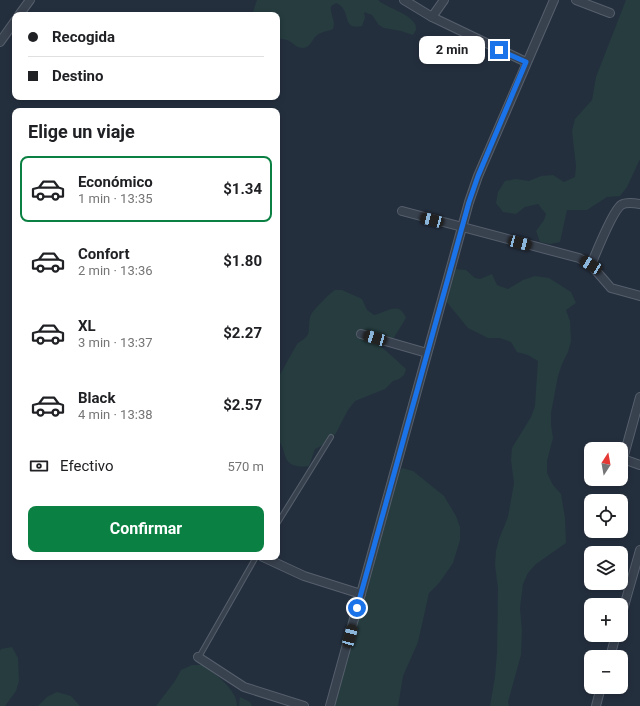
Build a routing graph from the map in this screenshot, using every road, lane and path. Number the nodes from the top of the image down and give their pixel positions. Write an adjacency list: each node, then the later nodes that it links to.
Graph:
1 (30, 0): 6 (street)
2 (404, 0): 8 (street)
3 (444, 0): 8 (street)
4 (554, 0): 11 (street)
5 (576, 0): 7 (street)
6 (22, 12)
7 (610, 13)
8 (432, 17): 11 (street)
9 (12, 25): 10 (street)
10 (0, 42)
11 (526, 62): 14 (street)
12 (640, 204): 15 (street)
13 (402, 212): 14 (street)
14 (462, 227): 15 (street); 18 (street)
15 (591, 265): 16 (street)
16 (640, 296)
17 (361, 334): 18 (street)
18 (427, 353): 26 (street)
19 (640, 397): 21 (street)
20 (331, 437): 22 (lane)
21 (640, 466)
22 (280, 519)
23 (640, 550): 27 (street)
24 (254, 560): 28 (lane)
25 (269, 560): 26 (street)
26 (361, 594): 31 (street)
27 (626, 598)
28 (198, 657): 30 (street)
29 (599, 694): 32 (street)
30 (304, 706)
31 (330, 706)
32 (596, 706)

